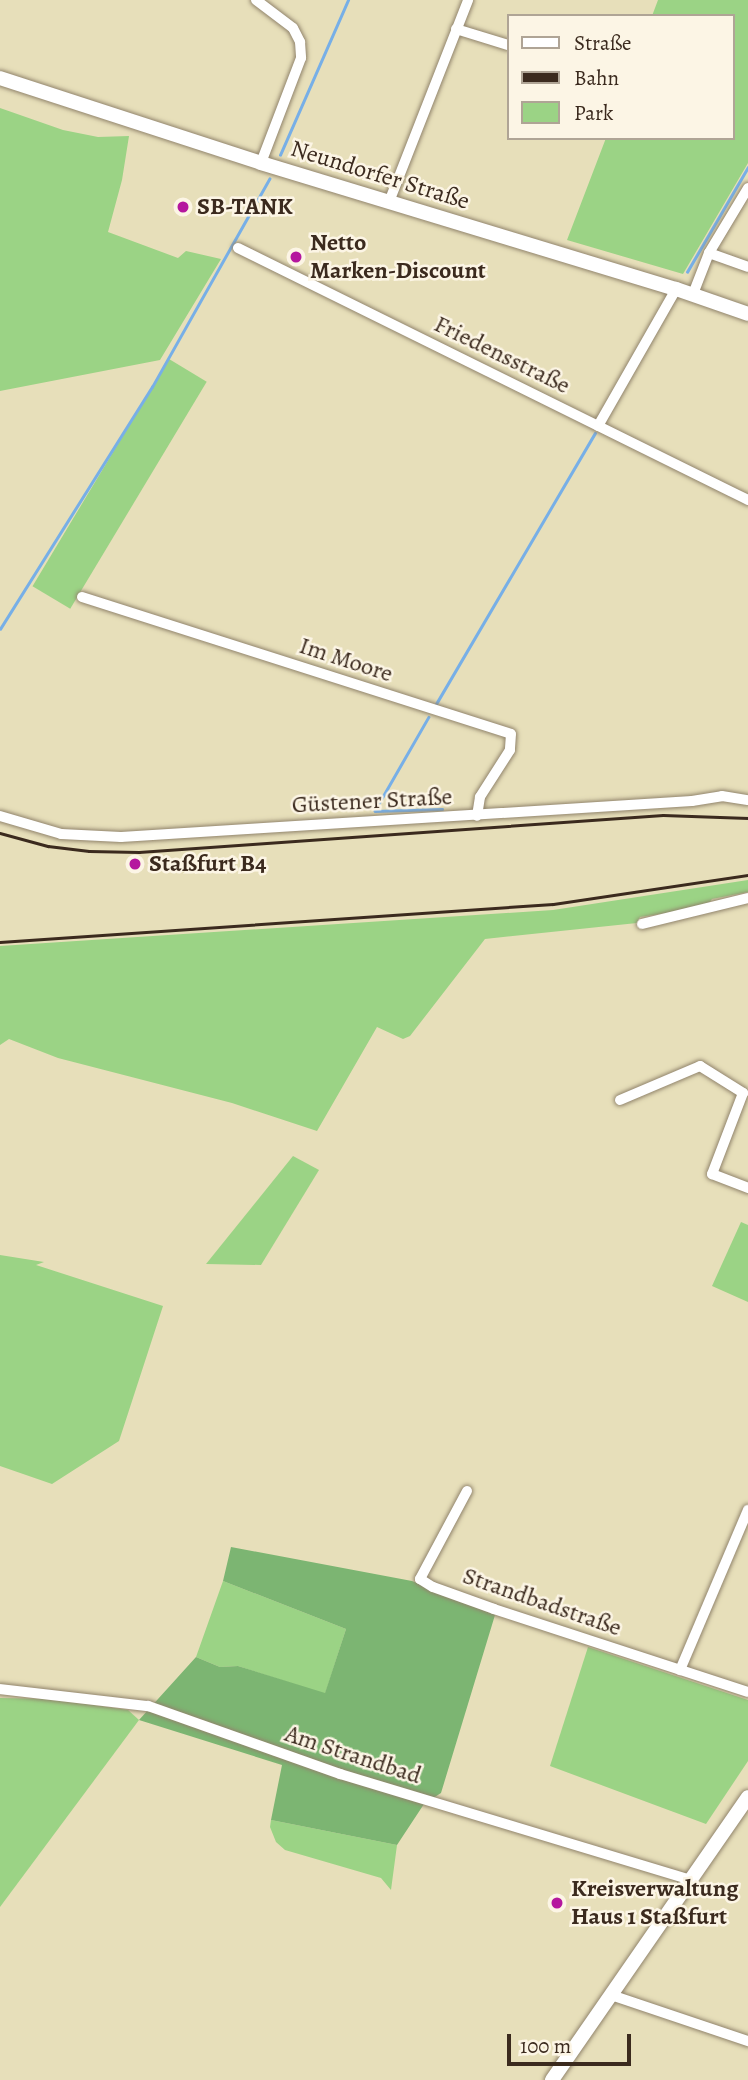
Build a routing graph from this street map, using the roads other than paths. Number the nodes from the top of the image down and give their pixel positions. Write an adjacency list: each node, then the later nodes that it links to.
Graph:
1 (468, 0): 3 (street)
2 (263, 2): 6 (street)
3 (456, 29): 4 (street); 8 (street)
4 (506, 44)
5 (0, 78): 6 (main road, Neundorfer Straße)
6 (261, 163): 8 (main road, Neundorfer Straße)
7 (748, 188): 10 (street)
8 (388, 202): 12 (main road, Neundorfer Straße)
9 (238, 248): 15 (street, Friedensstraße)
10 (709, 253): 11 (street); 13 (street)
11 (748, 267)
12 (677, 289): 13 (main road, Neundorfer Straße); 15 (street)
13 (693, 295): 14 (main road, Neundorfer Straße)
14 (748, 314)
15 (598, 426): 16 (street, Friedensstraße)
16 (748, 500)
17 (82, 597): 20 (street, Im Moore)
18 (748, 800): 20 (street, Güstener Straße)
19 (0, 816): 20 (street, Güstener Straße)
20 (477, 816)
21 (748, 898): 22 (street)
22 (642, 924)
23 (620, 1100): 24 (street)
24 (748, 1188)
25 (467, 1491): 27 (street, Strandbadstraße)
26 (748, 1510): 27 (street)
27 (680, 1670): 29 (street, Strandbadstraße)
28 (0, 1689): 31 (street, Am Strandbad)
29 (748, 1692)
30 (748, 1797): 31 (main road)
31 (690, 1880): 32 (main road)
32 (611, 1995): 33 (street); 34 (main road)
33 (748, 2042)
34 (552, 2080)

